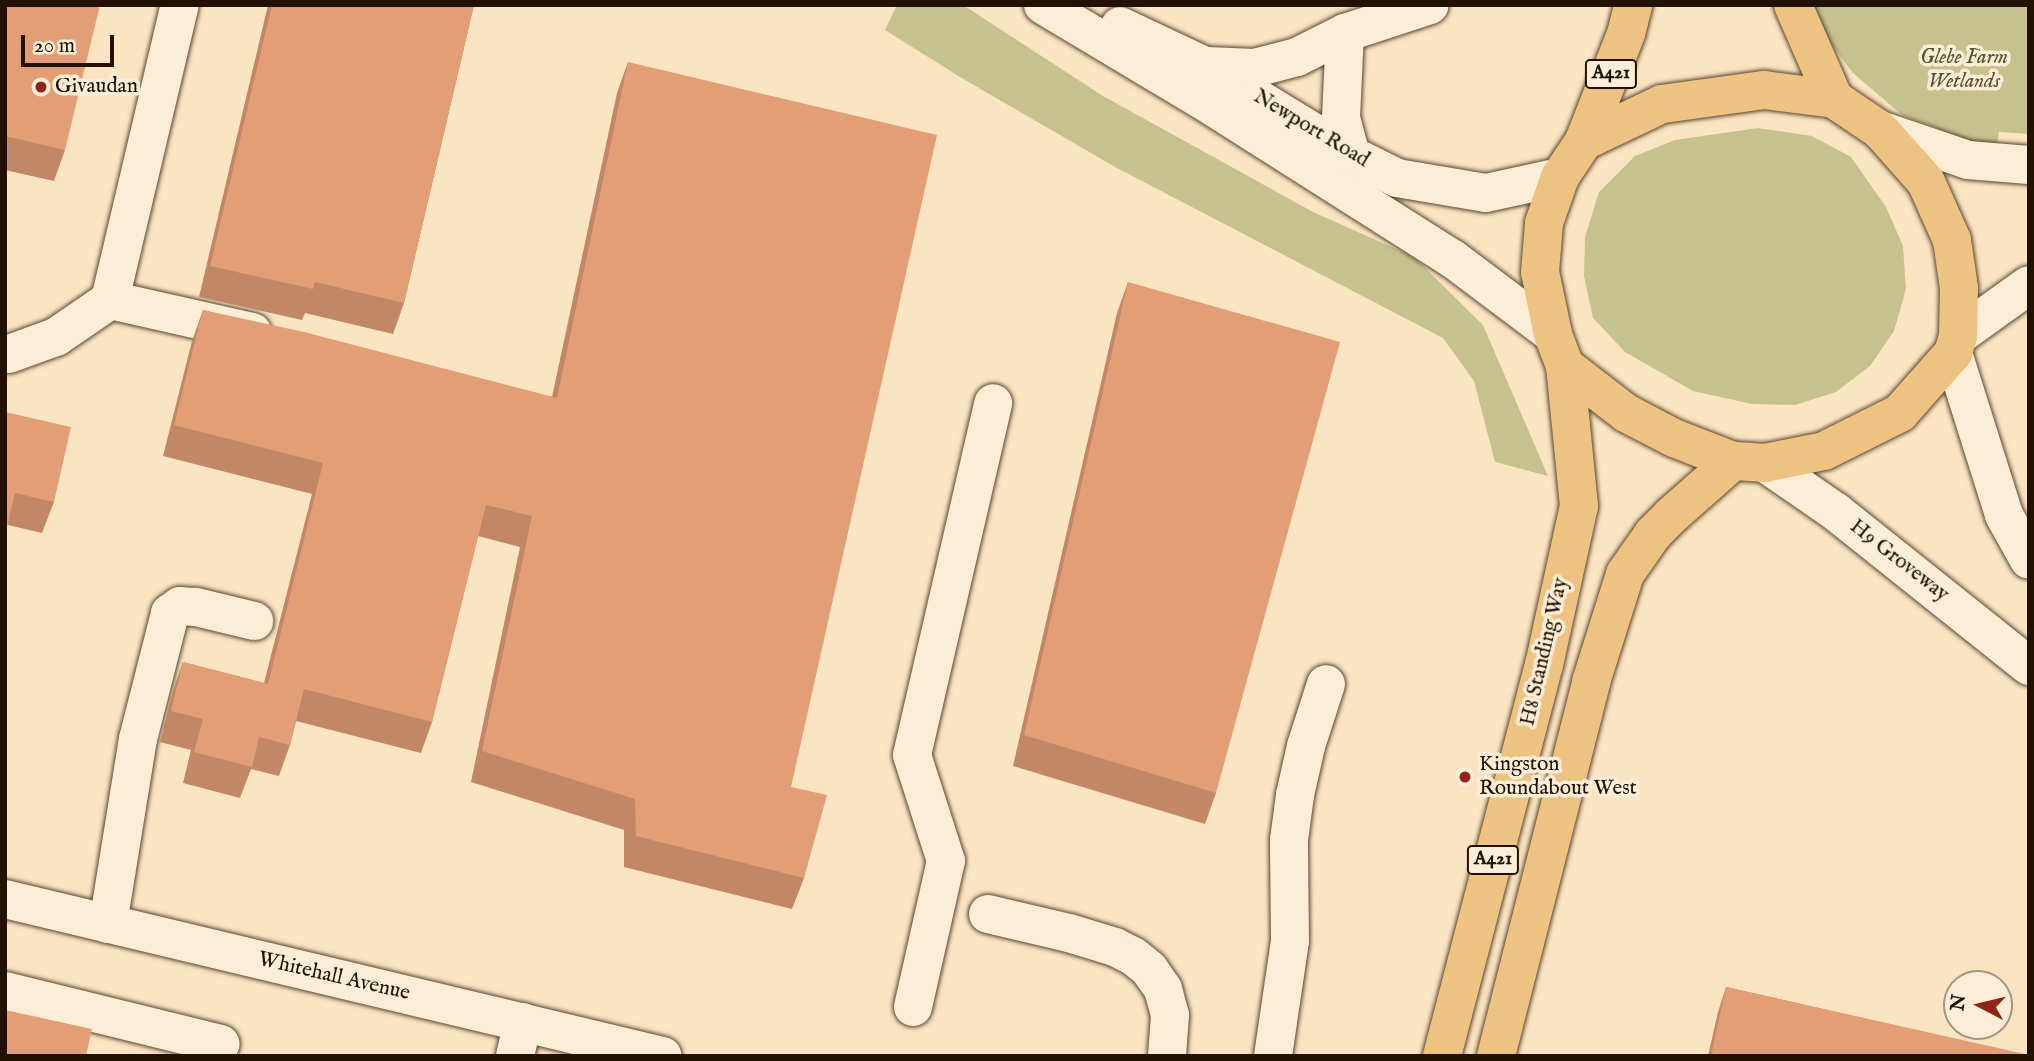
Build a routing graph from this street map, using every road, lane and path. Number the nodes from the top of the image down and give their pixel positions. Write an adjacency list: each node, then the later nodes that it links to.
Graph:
1 (180, 5): 16 (street)
2 (1042, 5): 19 (street)
3 (1077, 5): 8 (street, Newport Road)
4 (1430, 5): 7 (street)
5 (1633, 5): 11 (highway, A421)
6 (1793, 5): 9 (highway)
7 (1353, 22): 8 (street); 12 (street)
8 (1205, 66): 12 (street, Newport Road)
9 (1834, 99): 10 (highway); 11 (highway)
10 (1880, 130): 13 (street); 18 (highway)
11 (1584, 141): 14 (highway, H8 Standing Way)
12 (1351, 155): 14 (street, Newport Road)
13 (2029, 165)
14 (1560, 177): 19 (highway, H8 Standing Way)
15 (2029, 285): 18 (street)
16 (110, 300): 17 (street); 20 (street)
17 (282, 338)
18 (1955, 345): 22 (highway); 23 (street)
19 (1559, 350): 22 (highway); 37 (highway, H8 Standing Way / A421)
20 (9, 354)
21 (993, 403): 31 (street)
22 (1749, 462): 25 (street, H9 Groveway); 38 (highway, A421)
23 (2029, 560)
24 (254, 621): 29 (street)
25 (2016, 655)
26 (1326, 684): 36 (street)
27 (5, 899): 29 (street, Whitehall Avenue)
28 (988, 914): 35 (street)
29 (108, 924): 32 (street, Whitehall Avenue)
30 (5, 990): 33 (street)
31 (913, 1007)
32 (519, 1039): 34 (street, Whitehall Avenue)
33 (221, 1044)
34 (663, 1056)
35 (1167, 1056)
36 (1273, 1056)
37 (1442, 1056)
38 (1496, 1056)

